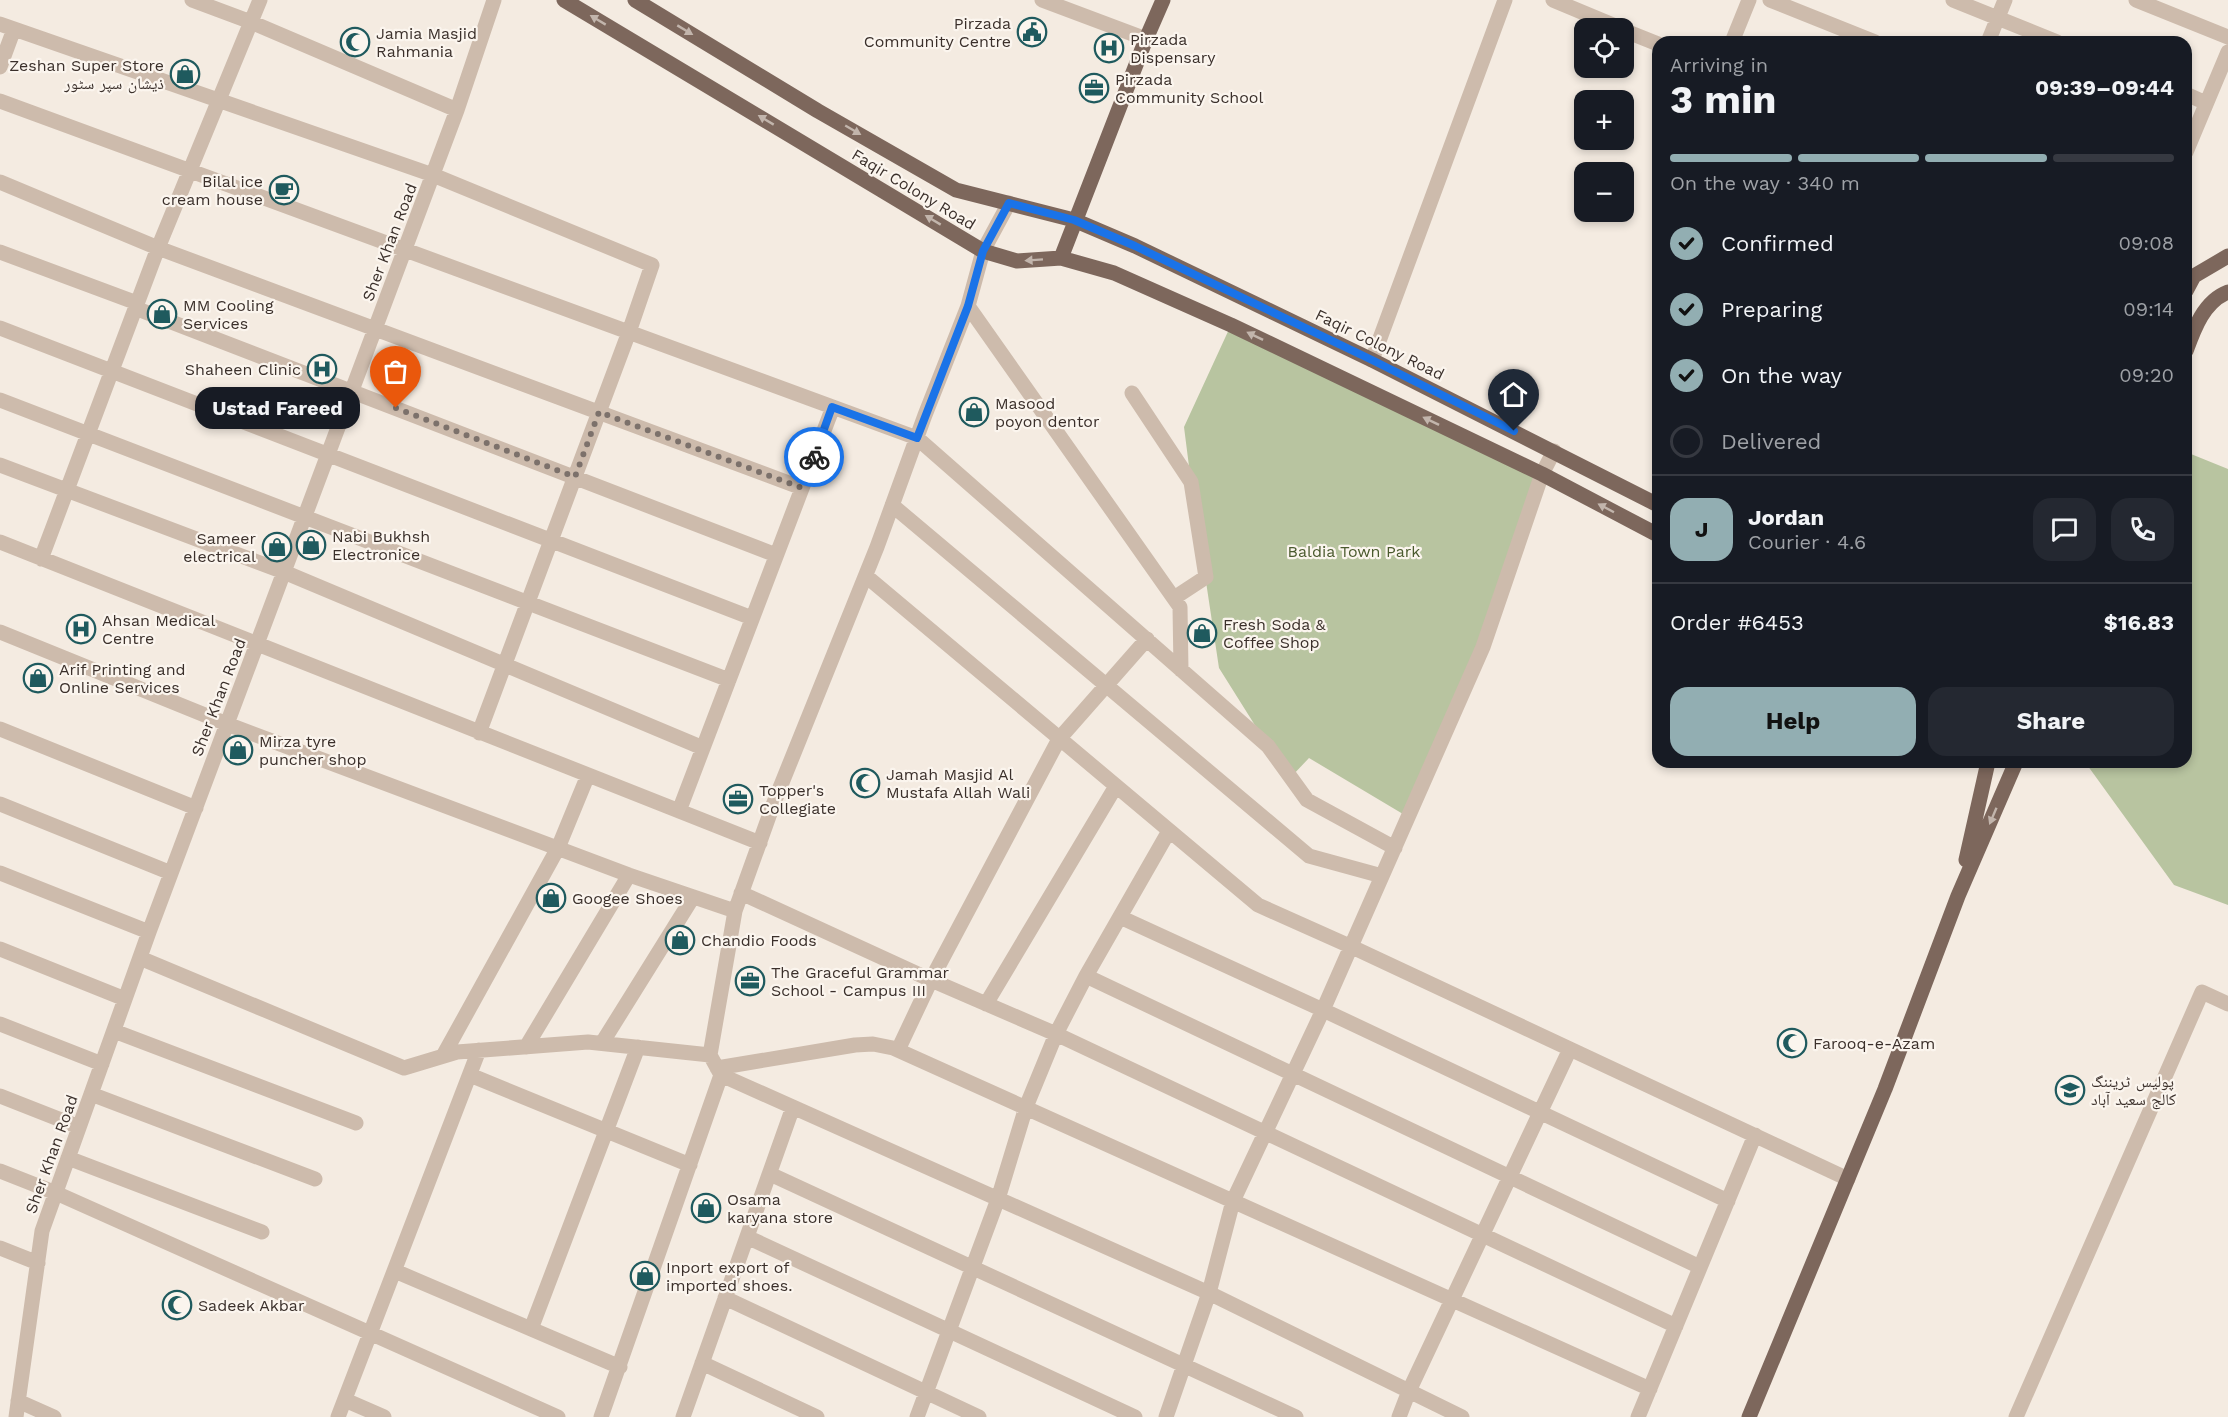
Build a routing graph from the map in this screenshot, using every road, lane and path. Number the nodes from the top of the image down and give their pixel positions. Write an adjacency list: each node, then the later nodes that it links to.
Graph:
1 (192, 0): 18 (street)
2 (260, 0): 18 (street)
3 (494, 0): 34 (street, Sher Khan Road)
4 (564, 0): 43 (main road, Faqir Colony Road, one-way to 4)
5 (635, 0): 39 (main road, Faqir Colony Road, one-way to 39)
6 (1042, 0): 15 (street)
7 (1163, 0): 26 (main road)
8 (1505, 0): 55 (street)
9 (1553, 0): 16 (street)
10 (1749, 0): 21 (street)
11 (1770, 0): 22 (street)
12 (1953, 0): 17 (street)
13 (2006, 0): 17 (street)
14 (2136, 0): 25 (street)
15 (1059, 4): 26 (street)
16 (1596, 18)
17 (1998, 18): 23 (street); 24 (street)
18 (251, 22): 31 (street); 34 (street)
19 (7, 26): 29 (street); 31 (street)
20 (1634, 34): 27 (street)
21 (1734, 36)
22 (1860, 36)
23 (1990, 36)
24 (2042, 36)
25 (2228, 37)
26 (1146, 39): 40 (main road)
27 (1652, 42)
28 (2228, 52): 33 (street)
29 (0, 67)
30 (2192, 97): 33 (street)
31 (218, 100): 36 (street); 37 (street)
32 (0, 101): 36 (street)
33 (2206, 103): 35 (street)
34 (457, 110): 37 (street, Sher Khan Road)
35 (2192, 137)
36 (190, 170): 41 (street); 42 (street)
37 (433, 175): 42 (street, Sher Khan Road); 53 (street)
38 (0, 182): 41 (street)
39 (1009, 203): 40 (main road, Faqir Colony Road); 43 (street)
40 (1074, 220): 46 (main road); 55 (main road, Faqir Colony Road)
41 (158, 248): 49 (street); 52 (street)
42 (405, 249): 52 (street, Sher Khan Road); 53 (street)
43 (983, 251): 46 (main road, Faqir Colony Road, one-way to 43); 50 (street)
44 (0, 252): 49 (street)
45 (2228, 256): 47 (main road)
46 (1061, 258): 67 (main road, Faqir Colony Road, one-way to 46)
47 (2192, 272)
48 (2228, 292): 54 (main road)
49 (136, 305): 56 (street); 57 (street)
50 (968, 306): 63 (street); 81 (street)
51 (0, 328): 56 (street)
52 (375, 329): 57 (street, Sher Khan Road); 61 (street)
53 (629, 332): 60 (street); 61 (street)
54 (2192, 336)
55 (1372, 360): 64 (main road, Faqir Colony Road)
56 (112, 371): 62 (street); 65 (street)
57 (352, 391): 65 (street, Sher Khan Road); 68 (street)
58 (1132, 393): 81 (street)
59 (0, 400): 62 (street)
60 (832, 407): 63 (street); 69 (street)
61 (599, 412): 68 (street); 69 (street)
62 (88, 434): 70 (street); 73 (street)
63 (917, 438): 72 (street); 85 (street)
64 (1554, 451): 67 (street); 71 (main road, Faqir Colony Road)
65 (328, 454): 73 (street, Sher Khan Road); 75 (street)
66 (0, 465): 70 (street)
67 (1542, 474): 74 (main road, Faqir Colony Road, one-way to 67); 106 (street)
68 (575, 477): 75 (street); 77 (street)
69 (802, 488): 77 (street)
70 (67, 490): 78 (street); 79 (street)
71 (1652, 502)
72 (892, 505): 80 (street); 90 (street)
73 (305, 517): 79 (street, Sher Khan Road); 82 (street)
74 (1652, 532)
75 (551, 540): 82 (street); 83 (street)
76 (0, 542): 78 (street)
77 (776, 555): 83 (street)
78 (41, 559): 86 (street)
79 (284, 572): 86 (street, Sher Khan Road); 87 (street)
80 (866, 576): 94 (street); 104 (street)
81 (1174, 598): 88 (street)
82 (528, 602): 87 (street); 89 (street)
83 (752, 618): 89 (street)
84 (0, 632): 91 (street)
85 (1146, 639): 88 (street); 90 (street)
86 (257, 645): 91 (street, Sher Khan Road); 93 (street)
87 (504, 664): 93 (street); 95 (street)
88 (1181, 670): 106 (street)
89 (729, 680): 95 (street)
90 (1106, 685): 94 (street); 110 (street)
91 (227, 723): 101 (street, Sher Khan Road); 105 (street)
92 (0, 729): 101 (street)
93 (479, 732): 98 (street)
94 (1059, 739): 99 (street); 121 (street)
95 (703, 748): 102 (street)
96 (1987, 768): 112 (main road)
97 (2013, 768): 112 (main road, one-way to 112)
98 (588, 775): 102 (street); 105 (street)
99 (1116, 786): 103 (street); 123 (street)
100 (0, 804): 108 (street)
101 (196, 808): 108 (street, Sher Khan Road)
102 (679, 811): 104 (street)
103 (1169, 831): 115 (street); 117 (street)
104 (760, 843): 111 (street)
105 (558, 848): 109 (street); 135 (street)
106 (1395, 848): 110 (street)
107 (0, 873): 116 (street)
108 (171, 873): 116 (street, Sher Khan Road)
109 (628, 874): 113 (street); 130 (street)
110 (1383, 876): 117 (street)
111 (741, 893): 114 (street); 121 (street)
112 (1958, 896): 156 (main road)
113 (693, 897): 114 (street); 129 (street)
114 (735, 911): 137 (street)
115 (1120, 917): 120 (street); 125 (street)
116 (149, 932): 119 (street, Sher Khan Road)
117 (1352, 946): 125 (street); 132 (street)
118 (0, 949): 122 (street)
119 (140, 958): 122 (street, Sher Khan Road); 135 (street)
120 (1086, 976): 128 (street); 138 (street)
121 (932, 980): 123 (street); 134 (street)
122 (125, 999): 127 (street, Sher Khan Road)
123 (986, 1004): 128 (street)
124 (2228, 1004): 201 (street)
125 (1323, 1010): 138 (street); 144 (street)
126 (0, 1024): 136 (street)
127 (114, 1031): 136 (street, Sher Khan Road); 145 (street)
128 (1056, 1034): 143 (street); 148 (street)
129 (603, 1043): 130 (street); 131 (street)
130 (526, 1047): 133 (street)
131 (638, 1047): 137 (street); 147 (street)
132 (1570, 1049): 144 (street); 149 (street)
133 (479, 1050): 135 (street); 139 (street)
134 (898, 1050): 137 (street); 143 (street)
135 (443, 1056)
136 (102, 1064): 140 (street, Sher Khan Road)
137 (716, 1066): 142 (street); 151 (street)
138 (1294, 1074): 148 (street); 154 (street)
139 (470, 1075): 147 (street); 168 (street)
140 (91, 1094): 146 (street, Sher Khan Road); 155 (street)
141 (0, 1096): 146 (street)
142 (793, 1107): 153 (street); 158 (street)
143 (1026, 1107): 158 (street); 159 (street)
144 (1540, 1113): 154 (street); 160 (street)
145 (356, 1123)
146 (80, 1127): 150 (street, Sher Khan Road)
147 (606, 1130): 151 (street); 173 (street)
148 (1266, 1132): 159 (street); 162 (street)
149 (1755, 1135): 156 (street); 160 (street)
150 (68, 1158): 157 (street, Sher Khan Road); 161 (street)
151 (690, 1165): 178 (street)
152 (0, 1171): 157 (street)
153 (770, 1174): 163 (street); 167 (street)
154 (1510, 1176): 162 (street); 166 (street)
155 (315, 1179)
156 (1848, 1179): 200 (main road)
157 (56, 1193): 165 (street, Sher Khan Road); 175 (street)
158 (998, 1199): 167 (street); 169 (street)
159 (1233, 1201): 169 (street); 171 (street)
160 (1728, 1201): 166 (street)
161 (262, 1232)
162 (1483, 1235): 171 (street); 172 (street)
163 (747, 1237): 170 (street); 174 (street)
164 (0, 1248): 165 (street)
165 (38, 1263): 183 (street, Sher Khan Road)
166 (1700, 1267): 172 (street)
167 (972, 1268): 174 (street); 177 (street)
168 (395, 1271): 173 (street); 175 (street)
169 (1209, 1293): 177 (street); 180 (street)
170 (725, 1298): 176 (street); 181 (street)
171 (1452, 1299): 179 (street); 180 (street)
172 (1676, 1326): 179 (street)
173 (531, 1329): 178 (street)
174 (949, 1331): 181 (street); 194 (street)
175 (371, 1333): 182 (street); 188 (street)
176 (702, 1363): 190 (street); 191 (street)
177 (1184, 1365): 195 (street); 196 (street)
178 (620, 1366): 189 (street)
179 (1650, 1389): 199 (street)
180 (1409, 1391): 197 (street); 198 (street)
181 (926, 1392): 192 (street); 193 (street)
182 (345, 1400): 186 (street); 187 (street)
183 (18, 1401): 184 (street, Sher Khan Road); 185 (street)
184 (16, 1417)
185 (54, 1417)
186 (338, 1417)
187 (384, 1417)
188 (558, 1417)
189 (601, 1417)
190 (683, 1417)
191 (817, 1417)
192 (917, 1417)
193 (979, 1417)
194 (1136, 1417)
195 (1166, 1417)
196 (1296, 1417)
197 (1399, 1417)
198 (1462, 1417)
199 (1638, 1417)
200 (1749, 1417)
201 (2016, 1417)

